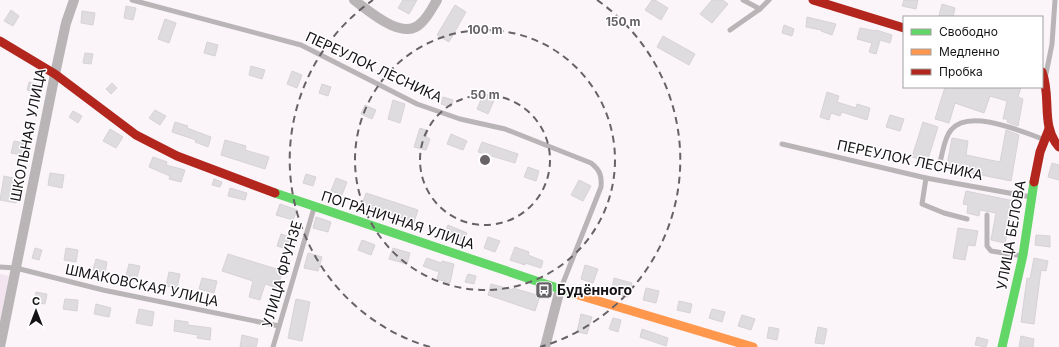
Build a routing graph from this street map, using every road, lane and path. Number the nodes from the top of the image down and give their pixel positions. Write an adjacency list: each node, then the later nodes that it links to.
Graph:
1 (74, 0): 13 (street, ШКОЛЬНАЯ УЛИЦА)
2 (132, 0): 28 (lane, ПЕРЕУЛОК ЛЕСНИКА)
3 (354, 0): 4 (street)
4 (437, 0)
5 (744, 0): 9 (lane)
6 (769, 0): 9 (lane)
7 (813, 0): 10 (street)
8 (1055, 0): 14 (lane)
9 (760, 9): 11 (lane)
10 (903, 28)
11 (730, 30)
12 (0, 41): 13 (street, ПОГРАНИЧНАЯ УЛИЦА)
13 (55, 74): 22 (street, ПОГРАНИЧНАЯ УЛИЦА); 27 (street, ШКОЛЬНАЯ УЛИЦА)
14 (1044, 74): 15 (street)
15 (1049, 129): 16 (street, УЛИЦА БЕЛОВА); 18 (street)
16 (1043, 139): 19 (lane); 21 (street, УЛИЦА БЕЛОВА)
17 (782, 144): 20 (lane, ПЕРЕУЛОК ЛЕСНИКА)
18 (1059, 147)
19 (940, 162)
20 (926, 178): 21 (lane, ПЕРЕУЛОК ЛЕСНИКА); 24 (lane)
21 (1034, 198): 25 (street, УЛИЦА БЕЛОВА)
22 (314, 207): 28 (street, ПОГРАНИЧНАЯ УЛИЦА); 29 (lane, УЛИЦА ФРУНЗЕ)
23 (987, 215): 25 (lane)
24 (967, 219)
25 (1024, 256): 34 (street, УЛИЦА БЕЛОВА)
26 (0, 266): 27 (lane, ШМАКОВСКАЯ УЛИЦА)
27 (16, 268): 29 (lane, ШМАКОВСКАЯ УЛИЦА); 30 (street, ШКОЛЬНАЯ УЛИЦА)
28 (560, 289): 32 (street); 33 (street, ПОГРАНИЧНАЯ УЛИЦА)
29 (279, 326): 31 (lane, УЛИЦА ФРУНЗЕ)
30 (1, 344)
31 (274, 347)
32 (545, 347)
33 (753, 347)
34 (1002, 347)

